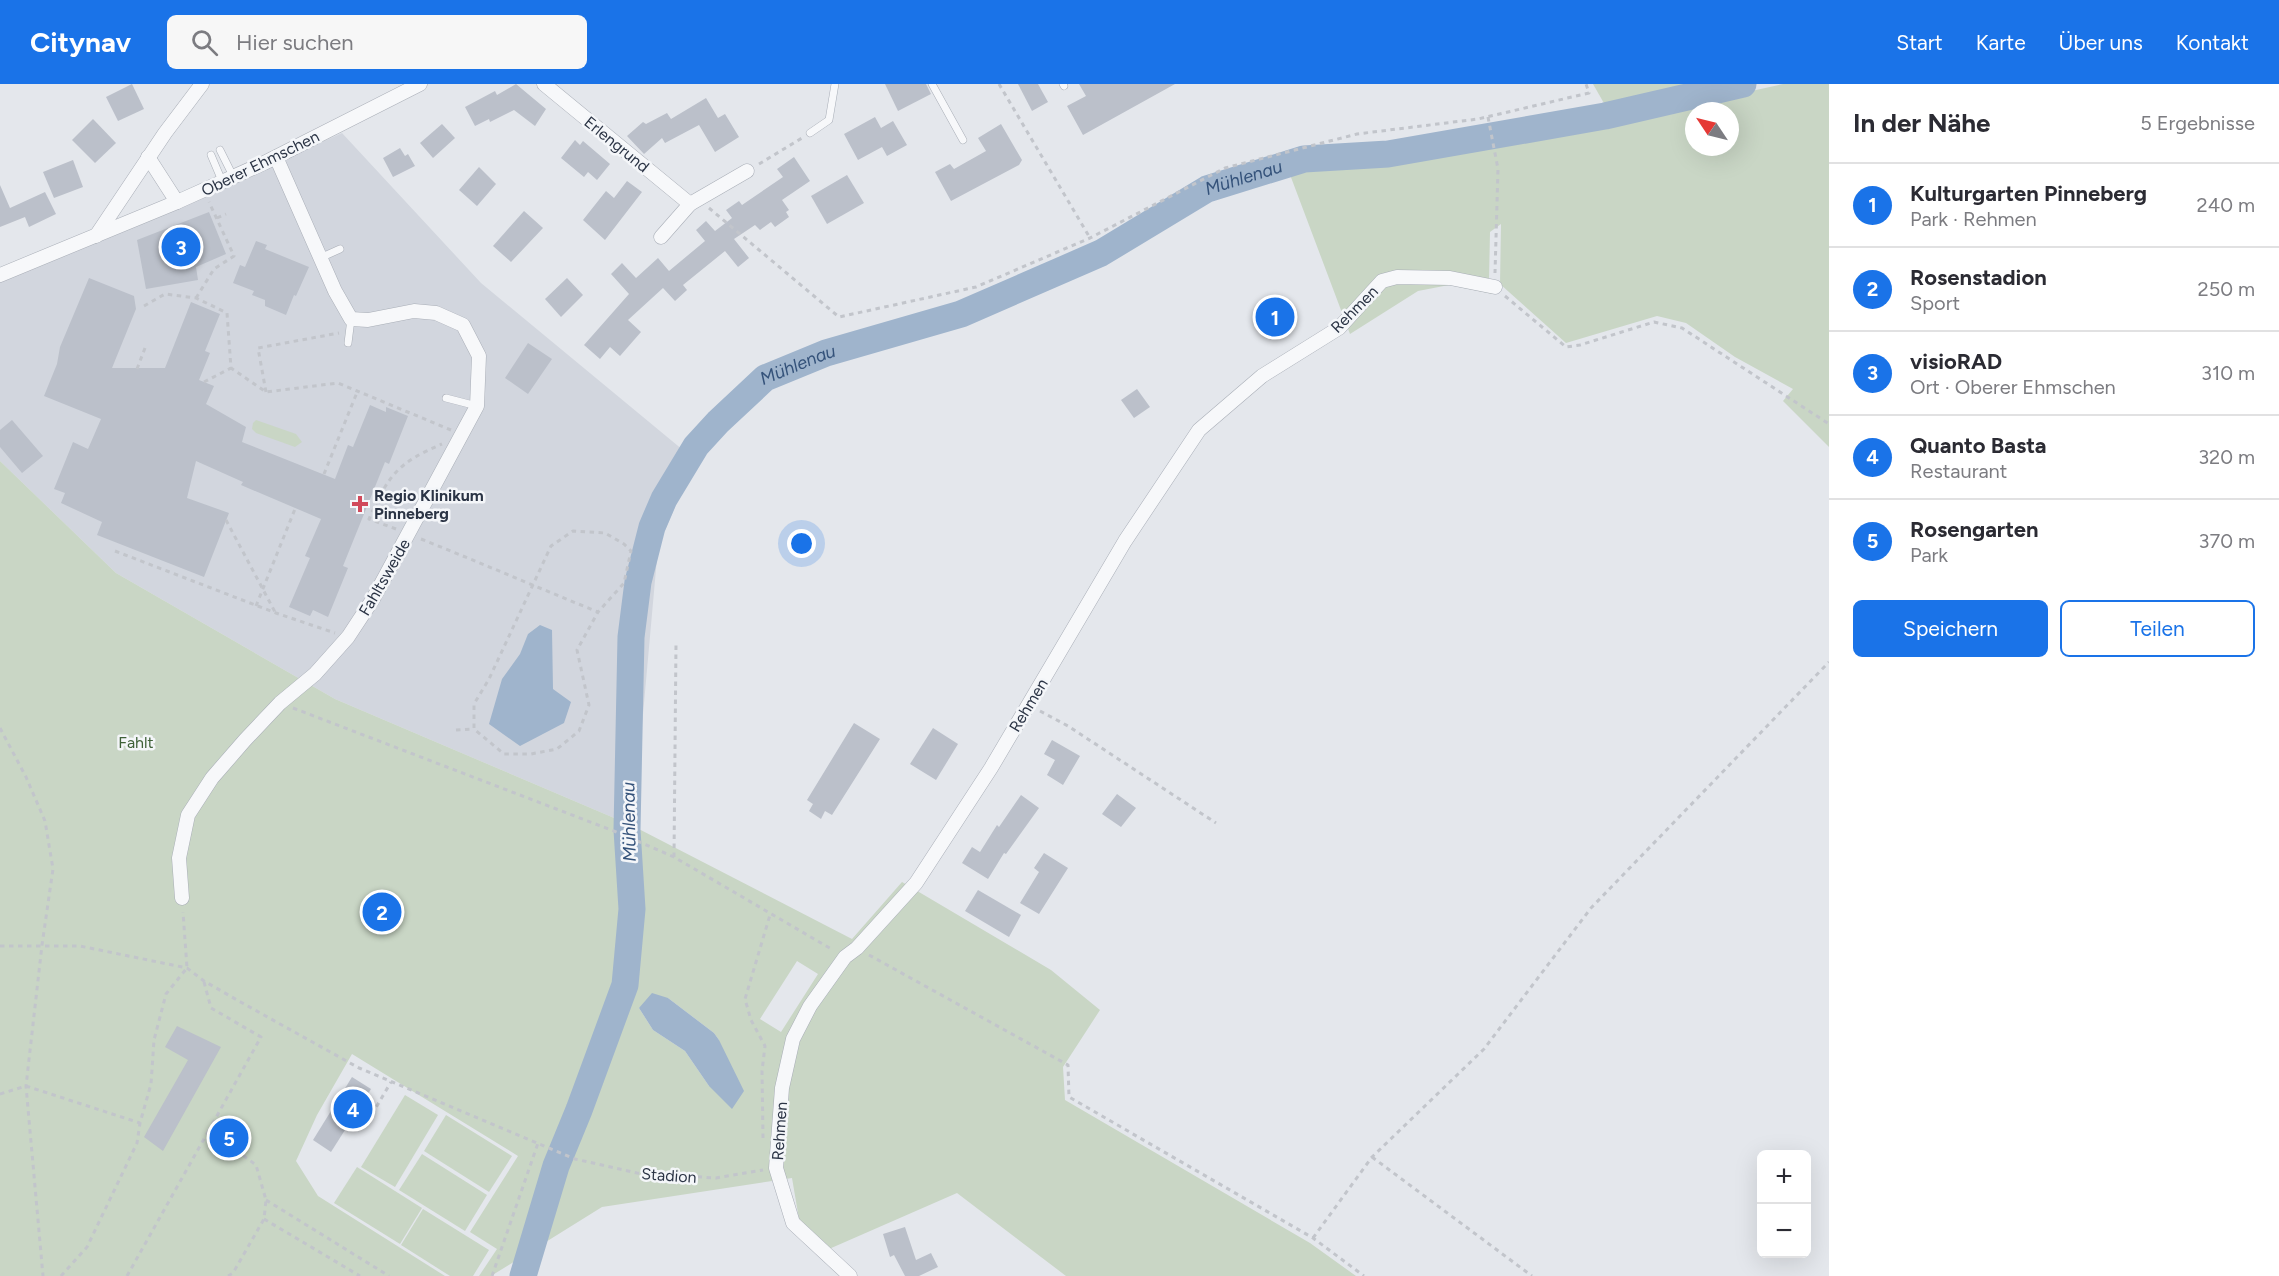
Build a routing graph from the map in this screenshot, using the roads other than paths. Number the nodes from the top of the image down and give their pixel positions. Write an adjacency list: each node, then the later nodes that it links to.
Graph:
1 (202, 84): 10 (street)
2 (420, 84): 11 (street, Oberer Ehmschen)
3 (544, 84): 15 (street, Erlengrund)
4 (835, 84): 6 (lane)
5 (932, 84): 7 (lane)
6 (810, 133)
7 (963, 140)
8 (220, 150): 13 (lane)
9 (211, 155): 13 (lane)
10 (148, 157): 14 (street); 16 (street)
11 (276, 157): 13 (street, Oberer Ehmschen); 19 (street)
12 (747, 171): 15 (street)
13 (227, 179): 14 (street, Oberer Ehmschen)
14 (177, 202): 16 (street, Oberer Ehmschen)
15 (694, 202): 17 (street)
16 (96, 236): 20 (street, Oberer Ehmschen)
17 (661, 237)
18 (340, 249): 19 (lane)
19 (320, 258): 22 (street)
20 (0, 275)
21 (1496, 287): 27 (street, Rehmen)
22 (350, 326): 23 (lane); 25 (street, Fahltsweide)
23 (348, 343)
24 (446, 398): 25 (lane)
25 (477, 406): 26 (street, Fahltsweide)
26 (182, 898)
27 (850, 1276)

